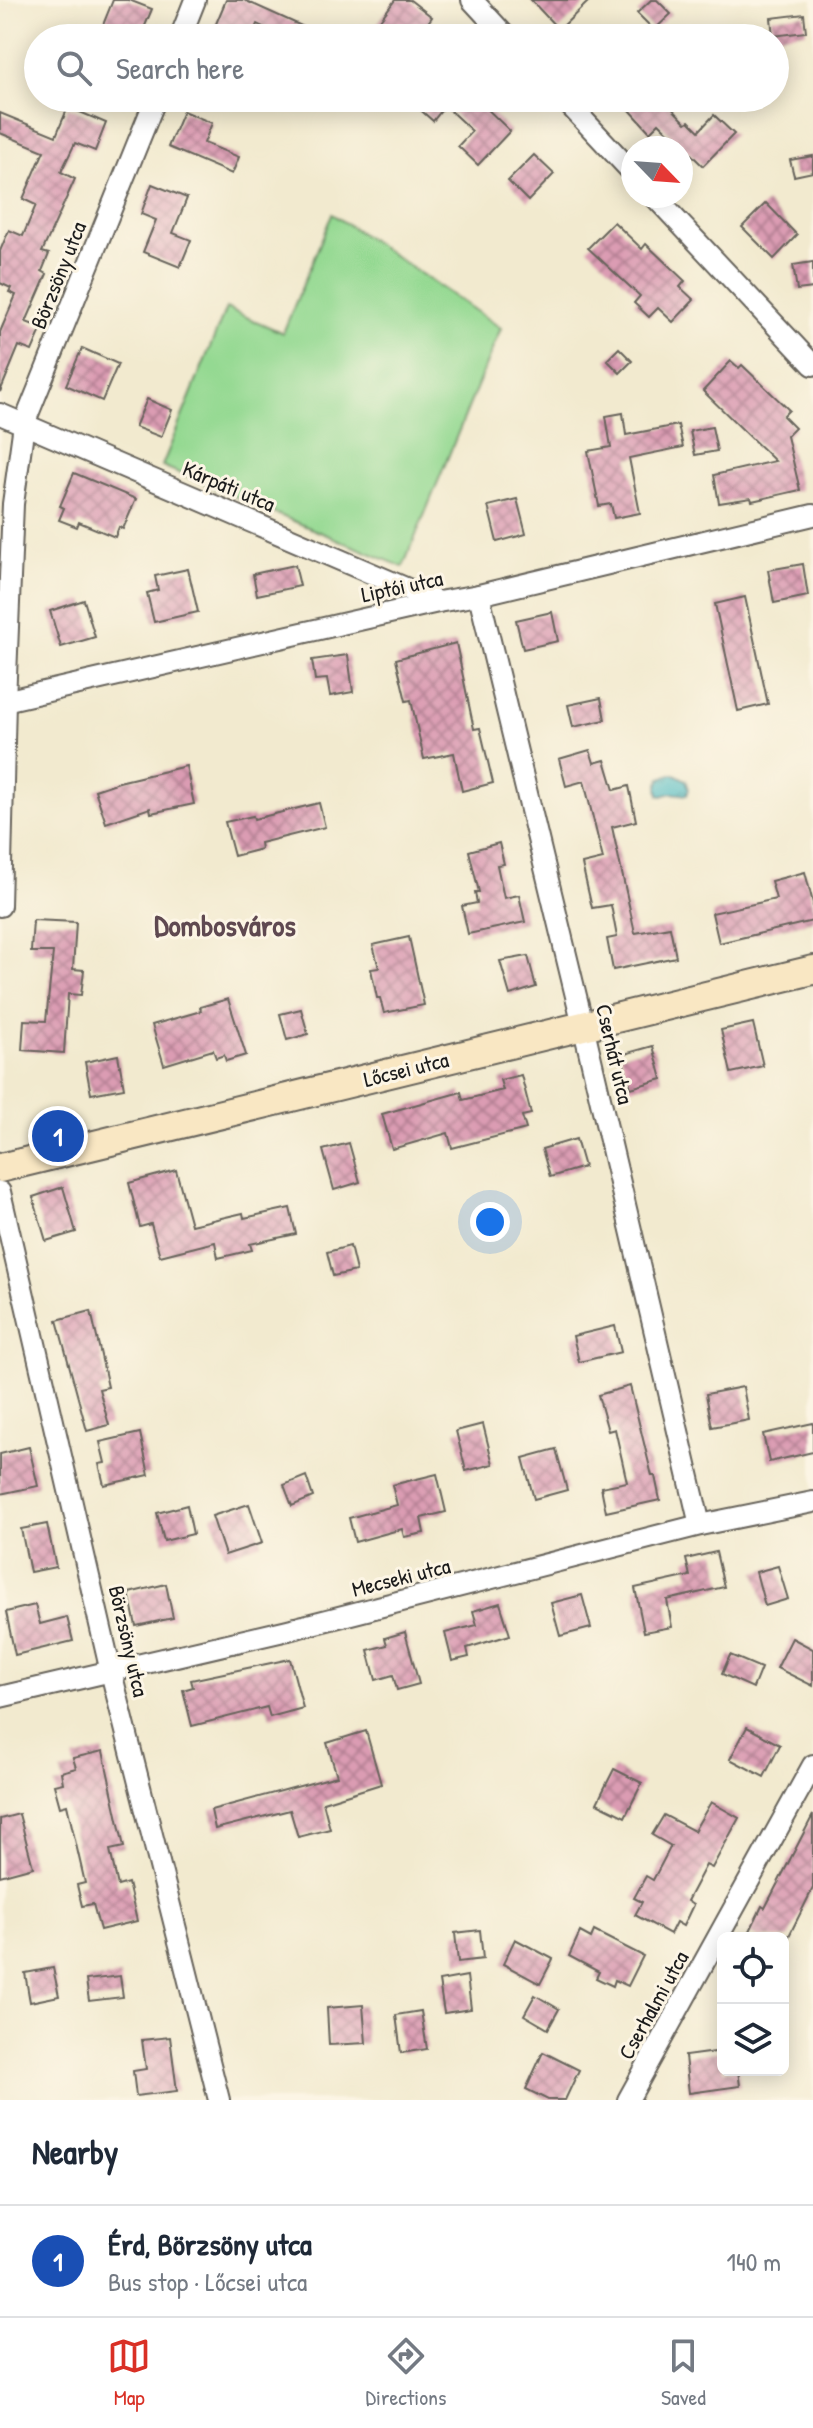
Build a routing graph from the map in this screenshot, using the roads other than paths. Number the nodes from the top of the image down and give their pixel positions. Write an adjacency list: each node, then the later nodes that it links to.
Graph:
1 (195, 0): 3 (street)
2 (472, 0): 4 (street)
3 (186, 24)
4 (494, 24)
5 (150, 112): 11 (street, Börzsöny utca)
6 (576, 112): 7 (street)
7 (621, 160)
8 (665, 208): 9 (street)
9 (813, 365)
10 (0, 414): 11 (street, Kárpáti utca)
11 (24, 424): 14 (street, Kárpáti utca); 15 (street, Börzsöny utca)
12 (813, 515): 13 (street, Liptói utca)
13 (479, 595): 14 (street, Liptói utca); 19 (street, Cserhát utca)
14 (438, 602): 15 (street, Liptói utca)
15 (2, 702): 16 (street, Börzsöny utca)
16 (1, 781): 17 (street, Börzsöny utca)
17 (0, 906)
18 (813, 970): 19 (street, Lőcsei utca)
19 (583, 1025): 20 (street, Lőcsei utca); 23 (street, Cserhát utca)
20 (0, 1168)
21 (0, 1192): 24 (street, Börzsöny utca)
22 (813, 1502): 23 (street, Mecseki utca)
23 (700, 1525): 24 (street, Mecseki utca)
24 (111, 1672): 25 (street, Mecseki utca); 27 (street, Börzsöny utca)
25 (0, 1697)
26 (813, 1765): 28 (street, Cserhalmi utca)
27 (219, 2100)
28 (628, 2100)

